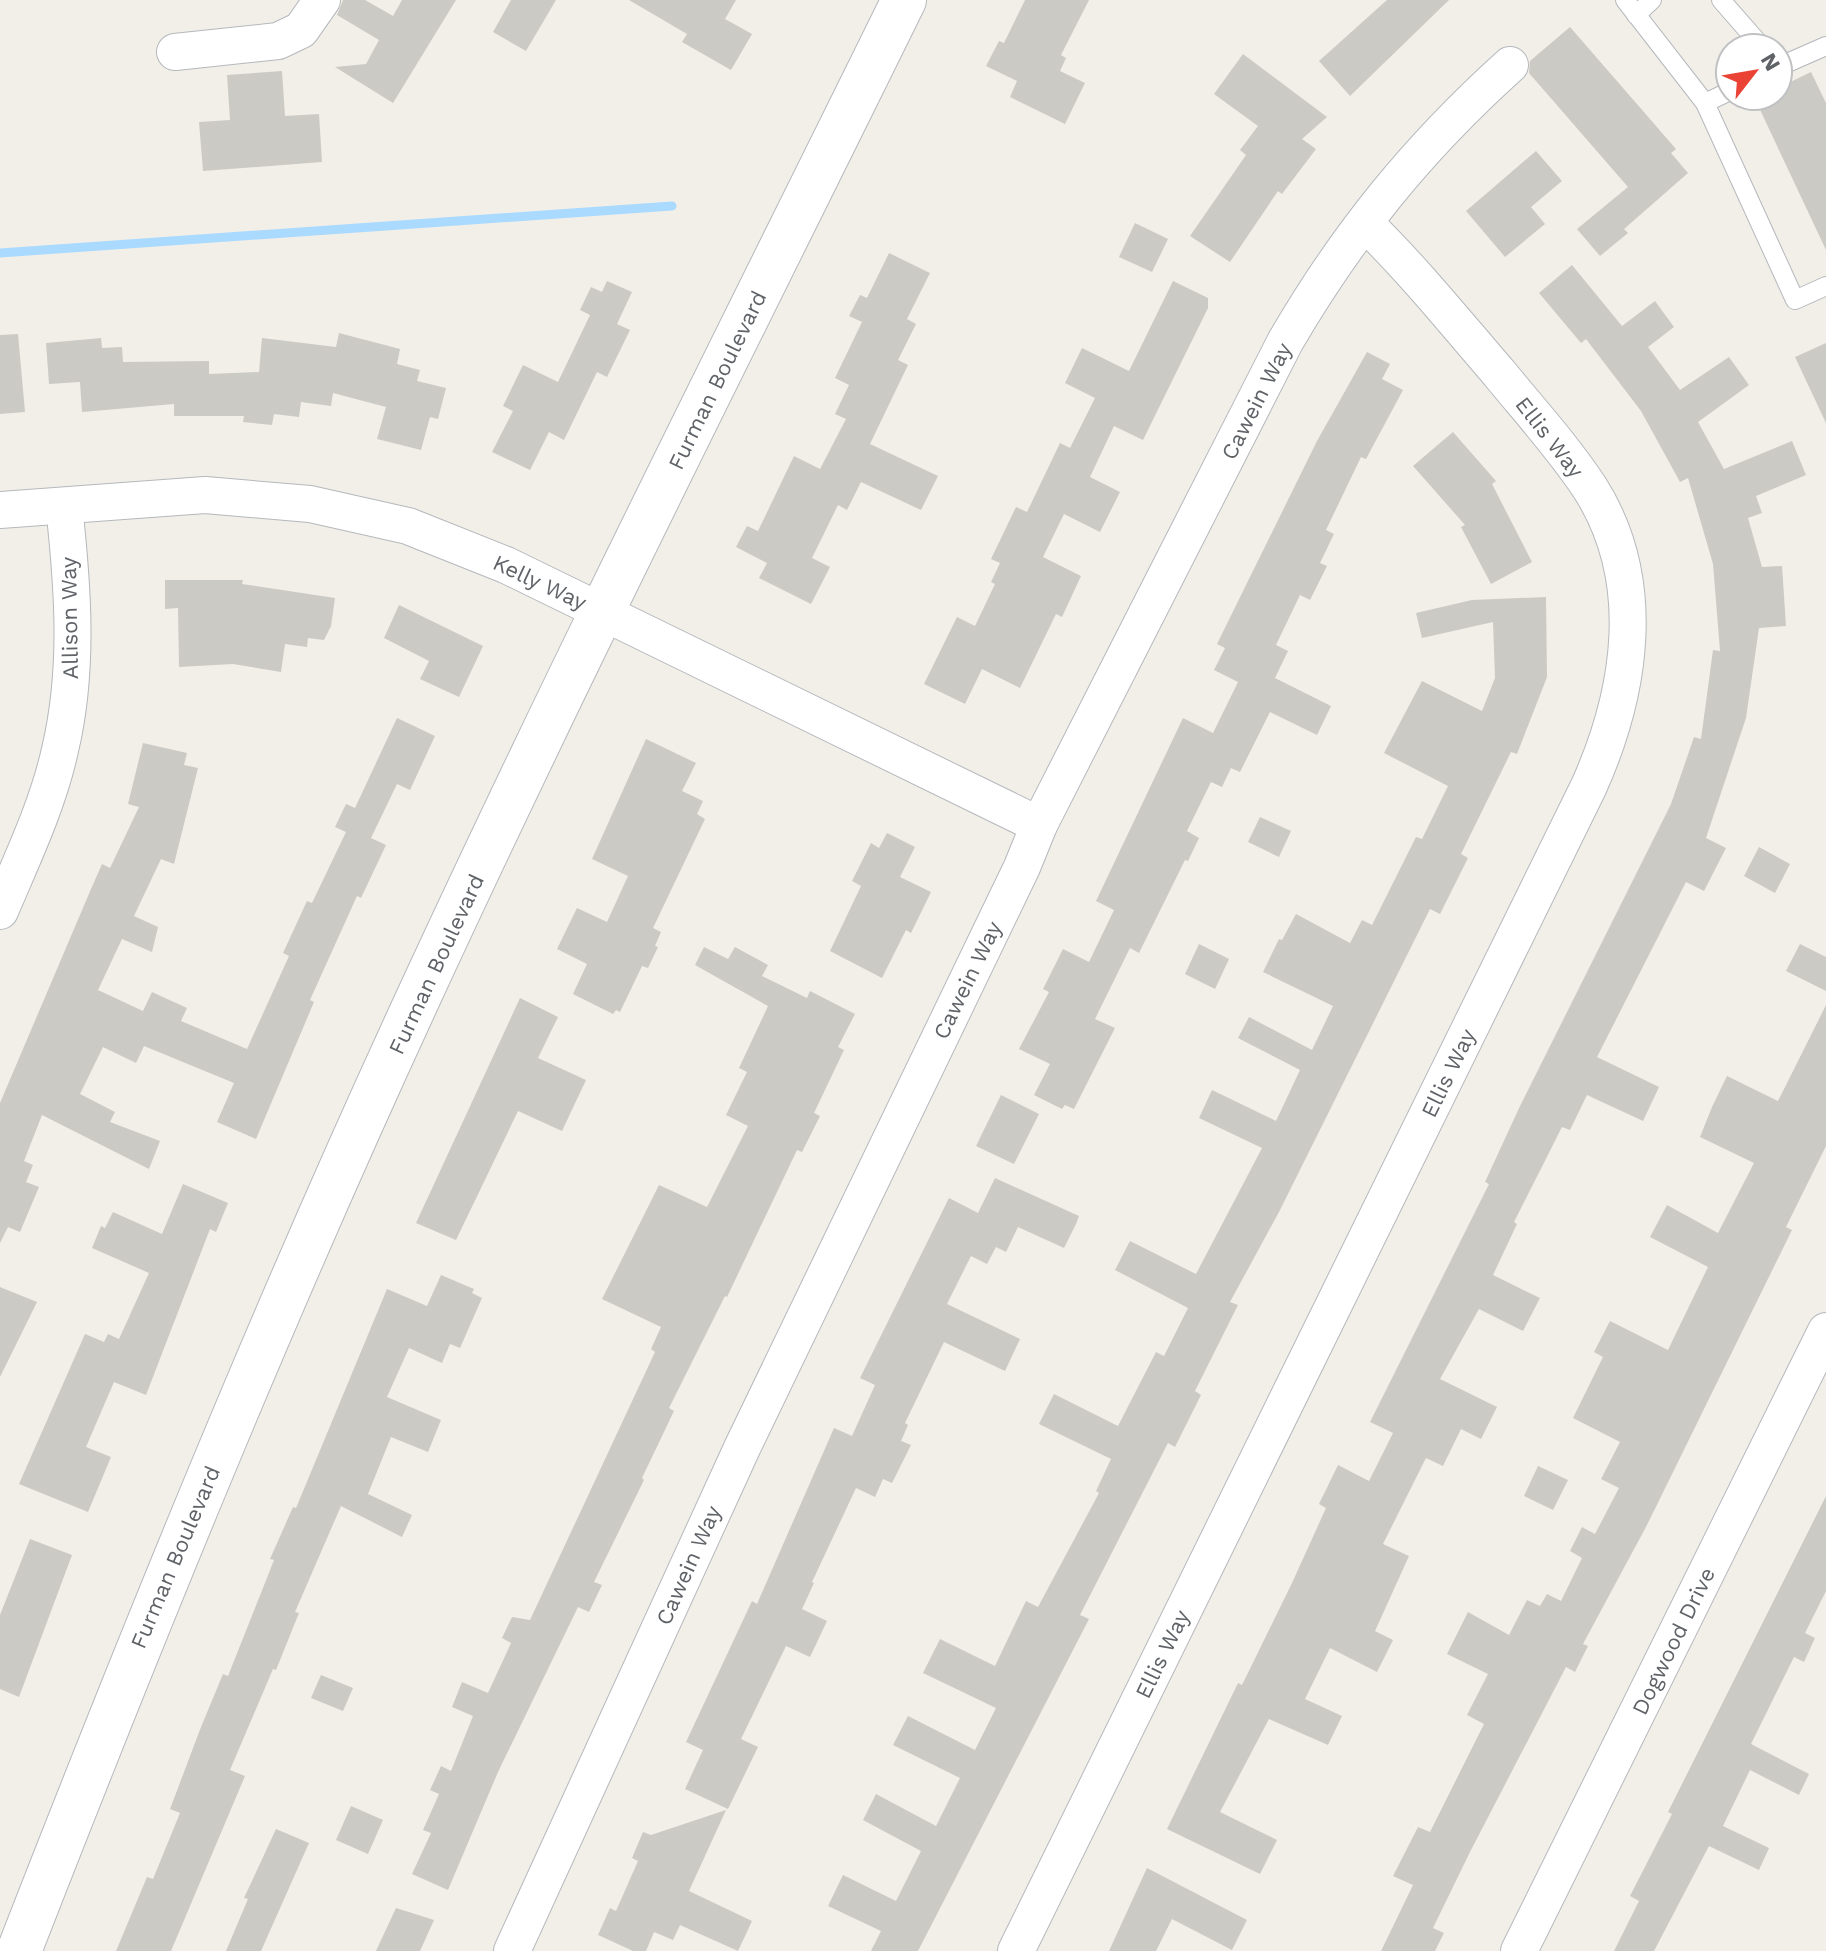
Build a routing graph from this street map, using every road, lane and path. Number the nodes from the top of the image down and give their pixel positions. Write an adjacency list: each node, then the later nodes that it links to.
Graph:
1 (322, 0): 8 (street)
2 (904, 0): 17 (street, Furman Boulevard)
3 (1652, 0): 5 (lane)
4 (1721, 0): 6 (lane)
5 (1630, 7): 12 (lane)
6 (1749, 32)
7 (1826, 46): 9 (lane)
8 (175, 52)
9 (1794, 60)
10 (1510, 65): 13 (street, Cawein Way)
11 (1714, 99): 12 (lane)
12 (1705, 103): 14 (lane)
13 (1365, 223): 18 (street, Cawein Way); 23 (street, Ellis Way)
14 (1826, 286)
15 (64, 506): 16 (street, Kelly Way); 17 (street, Kelly Way); 19 (street, Allison Way)
16 (0, 510)
17 (603, 612): 18 (street, Kelly Way); 21 (street, Furman Boulevard)
18 (1039, 825): 22 (street, Cawein Way)
19 (0, 911)
20 (1826, 1331): 24 (street, Dogwood Drive)
21 (19, 1951)
22 (512, 1951)
23 (1016, 1951)
24 (1519, 1951)

